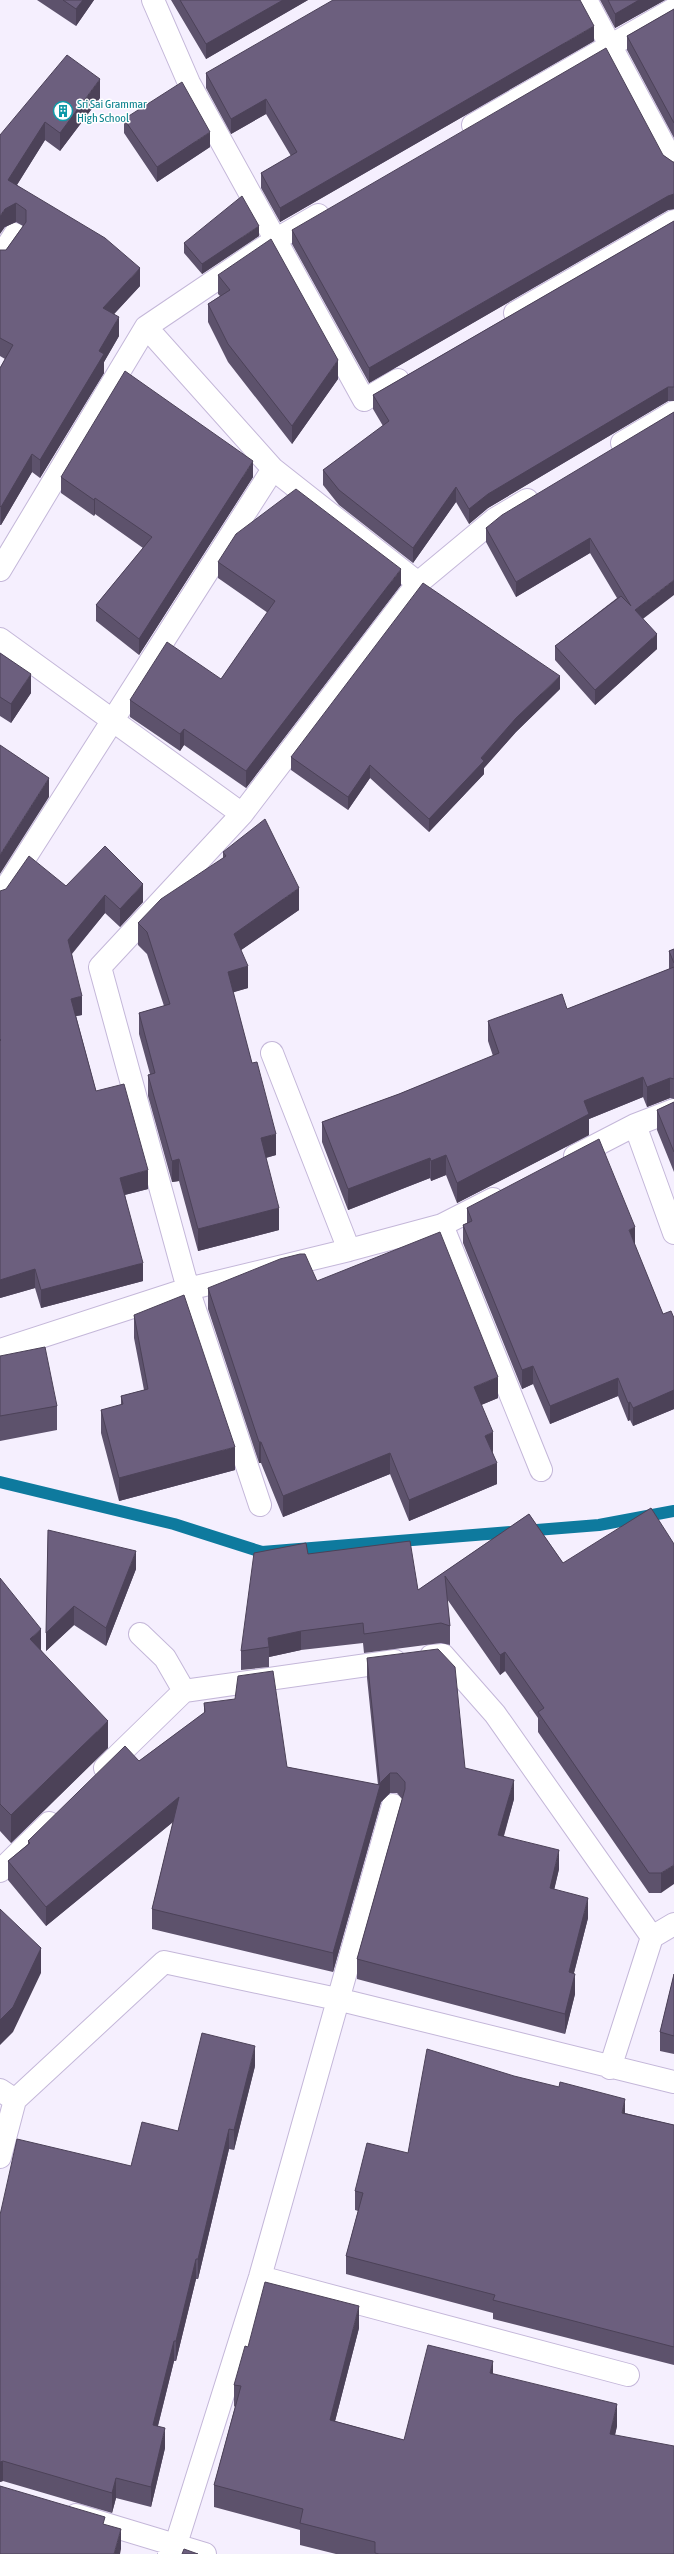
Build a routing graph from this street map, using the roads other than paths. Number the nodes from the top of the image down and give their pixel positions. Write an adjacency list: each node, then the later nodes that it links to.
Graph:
1 (152, 0): 6 (street)
2 (586, 0): 4 (street)
3 (674, 9): 4 (street)
4 (611, 45): 7 (street); 8 (street)
5 (209, 72): 6 (street)
6 (189, 84): 12 (street)
7 (454, 136)
8 (674, 164)
9 (337, 204): 12 (street)
10 (674, 220): 14 (street)
11 (15, 234): 13 (street)
12 (275, 240): 15 (street); 16 (street)
13 (0, 258)
14 (495, 324)
15 (146, 327): 19 (street); 21 (street)
16 (419, 368)
17 (674, 412): 18 (street)
18 (608, 452)
19 (273, 469): 22 (street); 24 (street)
20 (542, 491): 22 (street)
21 (0, 570)
22 (418, 583): 25 (street)
23 (0, 639): 24 (street)
24 (112, 718): 25 (street); 26 (street)
25 (242, 814): 35 (street)
26 (0, 897)
27 (272, 1054): 34 (street)
28 (674, 1110): 29 (street)
29 (635, 1125): 30 (street); 33 (street)
30 (559, 1164)
31 (511, 1189): 32 (street)
32 (442, 1225): 34 (street); 37 (street)
33 (674, 1233)
34 (349, 1250): 35 (street)
35 (188, 1289): 36 (street); 38 (street)
36 (0, 1350)
37 (541, 1470)
38 (260, 1505)
39 (140, 1634): 40 (street)
40 (184, 1691): 41 (street); 46 (street)
41 (90, 1784)
42 (393, 1805): 47 (street)
43 (62, 1811): 44 (street)
44 (0, 1871)
45 (674, 1924): 46 (street)
46 (652, 1937): 48 (street)
47 (336, 2000): 48 (street); 50 (street); 52 (street)
48 (610, 2068): 49 (street)
49 (674, 2082)
50 (8, 2095): 51 (street)
51 (0, 2157)
52 (260, 2277): 53 (street); 55 (street)
53 (628, 2375)
54 (54, 2509): 55 (street)
55 (172, 2549): 56 (street)
56 (204, 2554)

